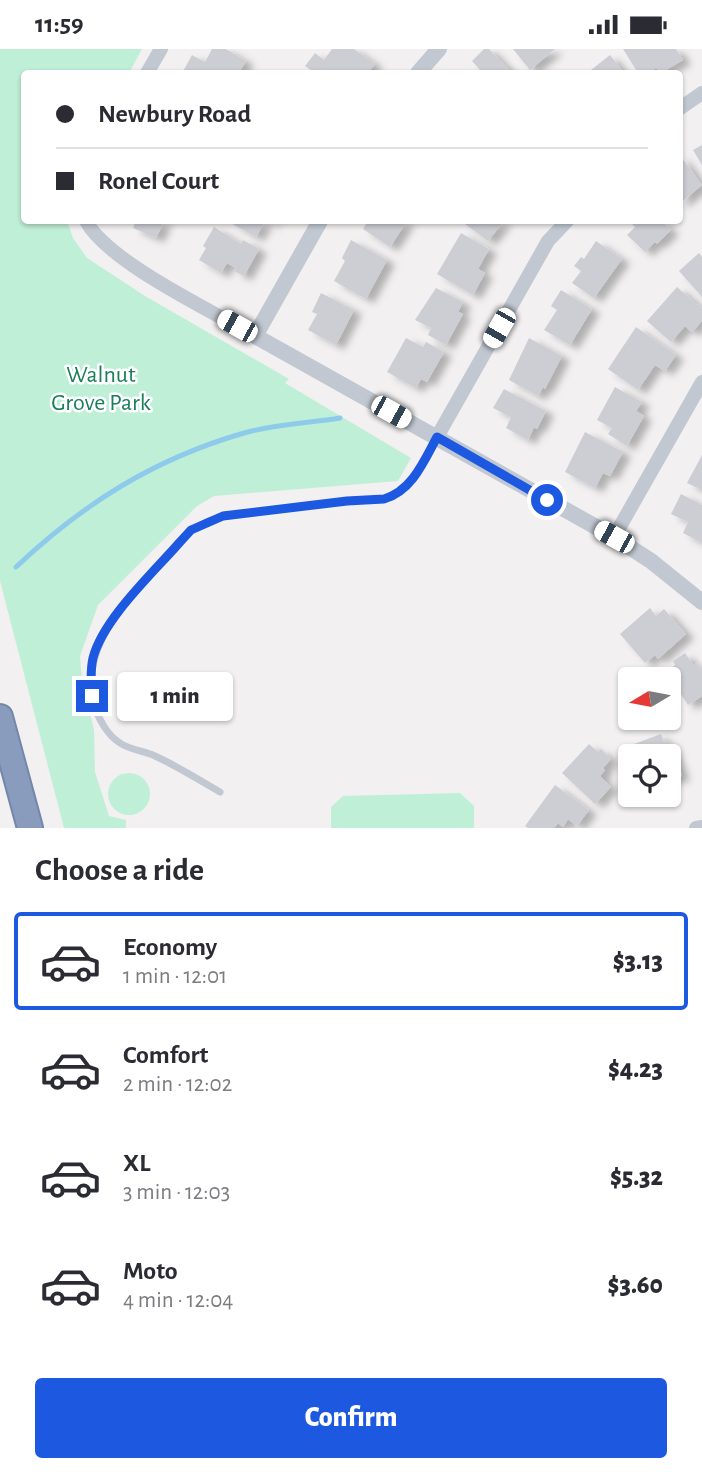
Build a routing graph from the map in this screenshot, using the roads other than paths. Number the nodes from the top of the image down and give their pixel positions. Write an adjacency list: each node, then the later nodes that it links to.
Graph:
1 (161, 49): 3 (street)
2 (439, 49): 4 (street)
3 (149, 70)
4 (421, 70)
5 (702, 93): 6 (street)
6 (683, 106)
7 (88, 224): 10 (street)
8 (318, 224): 10 (street)
9 (564, 224): 12 (street)
10 (255, 336): 12 (street)
11 (702, 381): 13 (street)
12 (437, 437): 13 (street); 16 (lane)
13 (614, 537): 14 (street)
14 (702, 602)
15 (0, 717): 18 (highway)
16 (220, 792)
17 (702, 827): 19 (street)
18 (30, 828)
19 (696, 828)

